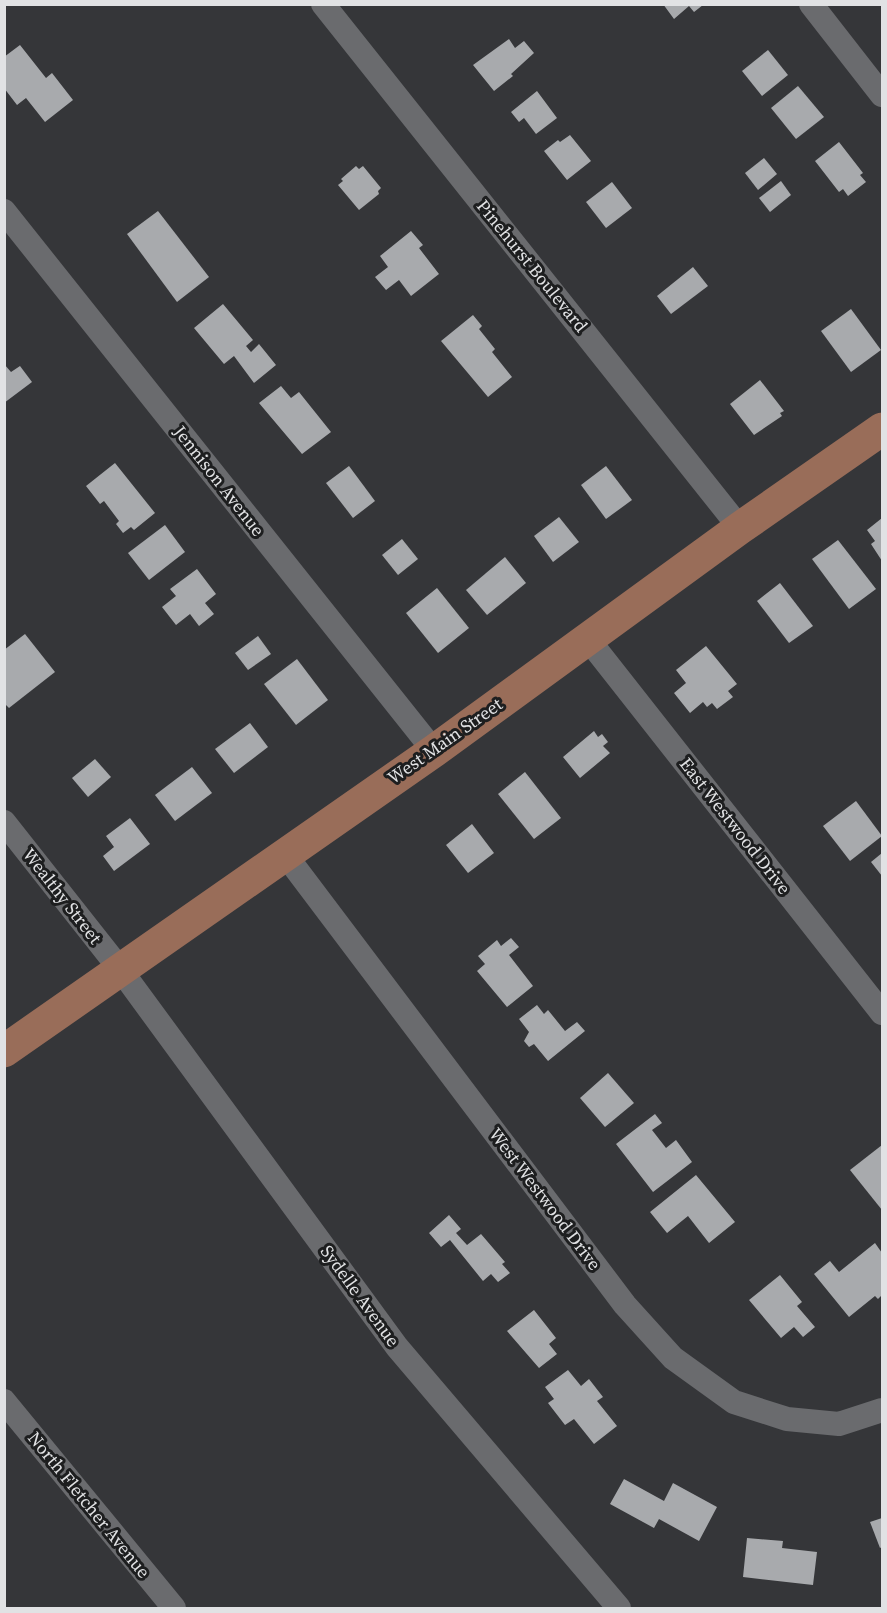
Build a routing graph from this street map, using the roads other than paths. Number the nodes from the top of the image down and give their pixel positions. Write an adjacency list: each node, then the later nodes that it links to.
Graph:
1 (323, 4): 6 (street, Pinehurst Boulevard)
2 (811, 4): 3 (street)
3 (882, 96)
4 (4, 211): 8 (street, Jennison Avenue)
5 (882, 429): 6 (main road, West Main Street)
6 (740, 528): 7 (main road, West Main Street)
7 (587, 638): 8 (main road, West Main Street); 12 (street, East Westwood Drive)
8 (434, 751): 10 (main road, West Main Street)
9 (4, 822): 11 (street, Wealthy Street)
10 (284, 853): 11 (main road, West Main Street); 15 (street, West Westwood Drive)
11 (120, 969): 13 (main road, West Main Street); 17 (street, Sydelle Avenue)
12 (882, 1013)
13 (4, 1051)
14 (4, 1401): 16 (street, North Fletcher Avenue)
15 (882, 1410)
16 (174, 1608)
17 (619, 1608)

